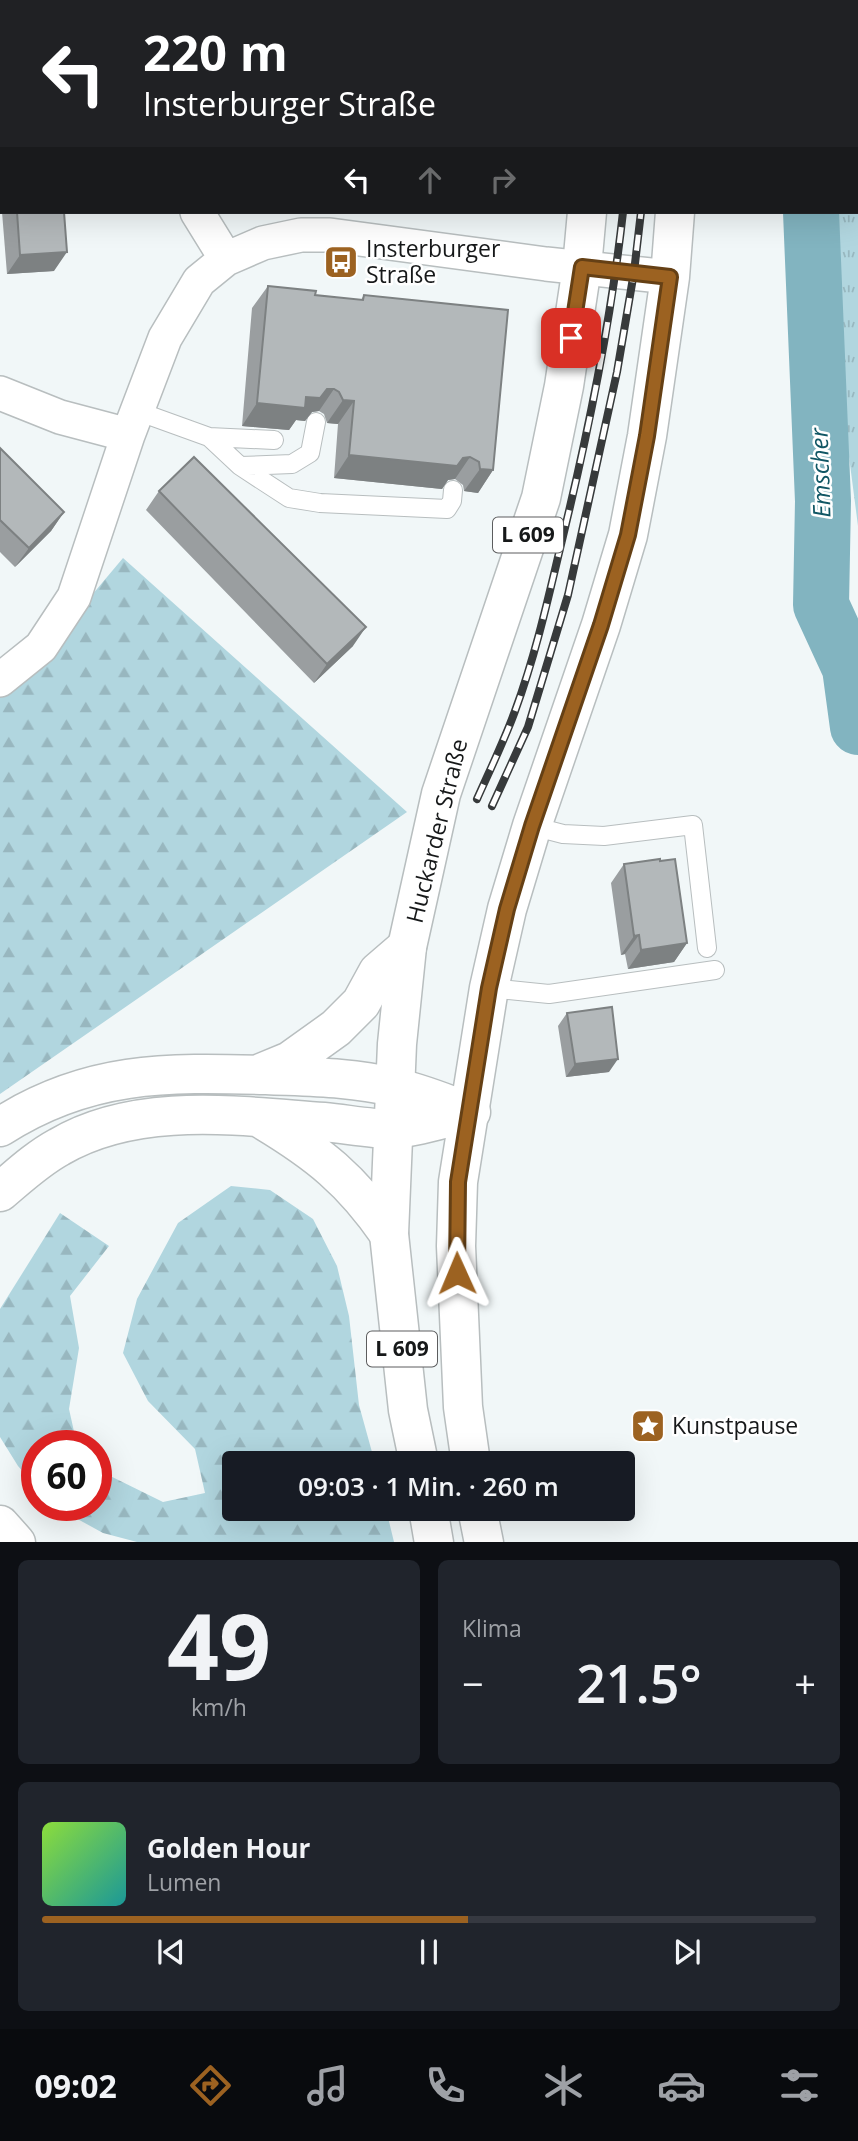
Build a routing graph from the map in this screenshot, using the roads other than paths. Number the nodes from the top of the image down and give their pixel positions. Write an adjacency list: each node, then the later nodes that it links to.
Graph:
1 (198, 214): 4 (street)
2 (587, 214): 5 (main road, Huckarder Straße / L 609)
3 (675, 214): 6 (main road, L 609)
4 (226, 259): 5 (street); 9 (street)
5 (582, 267): 6 (street); 16 (main road, Huckarder Straße / L 609)
6 (670, 277): 15 (main road, L 609)
7 (0, 393): 9 (street)
8 (316, 422): 12 (lane)
9 (133, 423): 10 (lane); 14 (street)
10 (209, 437): 11 (lane); 12 (lane)
11 (274, 440)
12 (240, 466): 13 (lane)
13 (453, 490)
14 (0, 680)
15 (532, 826): 17 (lane); 19 (main road, L 609)
16 (407, 947): 20 (main road); 21 (main road, Huckarder Straße / L 609)
17 (708, 948)
18 (715, 970): 19 (lane)
19 (489, 988): 22 (main road, L 609)
20 (257, 1075): 21 (main road); 24 (main road)
21 (396, 1087): 22 (main road); 25 (main road, Huckarder Straße / L 609)
22 (471, 1112): 25 (main road); 29 (main road, L 609)
23 (258, 1117): 25 (main road); 26 (main road); 27 (main road)
24 (0, 1127)
25 (394, 1129): 27 (main road, Huckarder Straße / L 609)
26 (0, 1192)
27 (389, 1234): 28 (main road, Huckarder Straße / L 609)
28 (417, 1451)
29 (469, 1451)
30 (430, 1521): 34 (main road)
31 (480, 1521): 35 (main road)
32 (0, 1525): 33 (main road)
33 (16, 1542)
34 (434, 1542)
35 (484, 1542)

